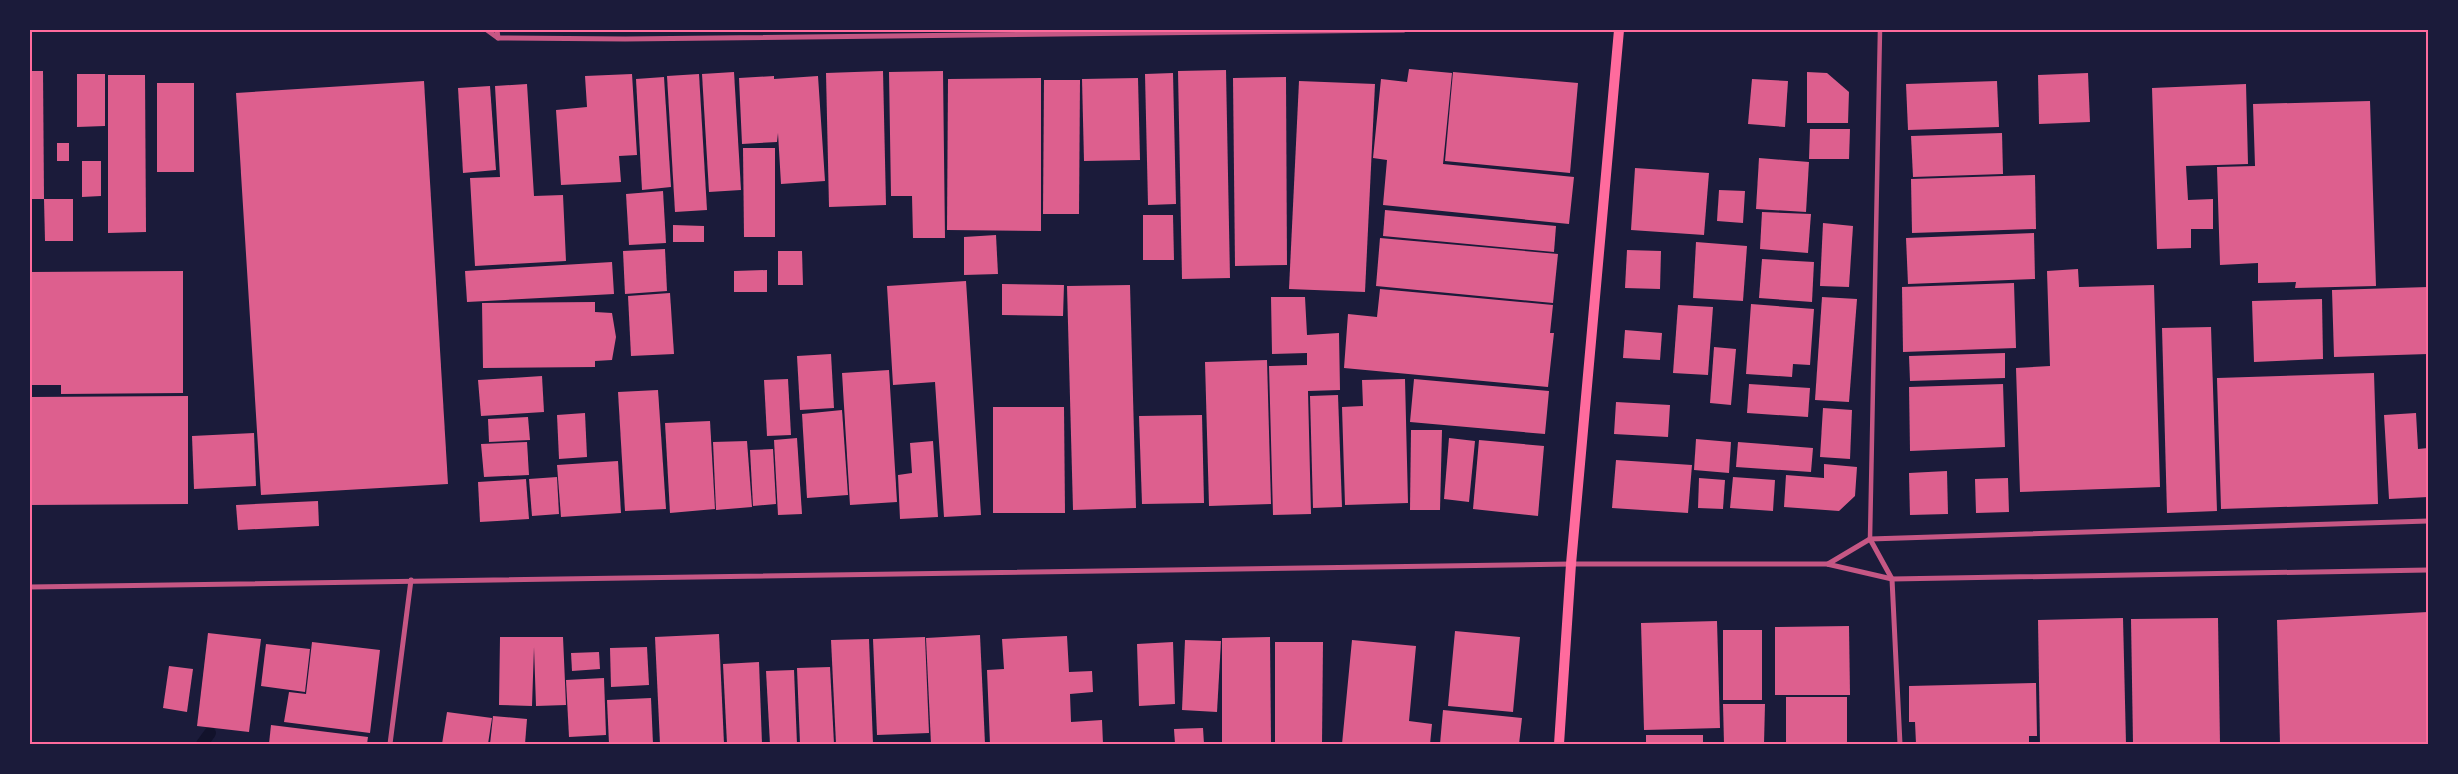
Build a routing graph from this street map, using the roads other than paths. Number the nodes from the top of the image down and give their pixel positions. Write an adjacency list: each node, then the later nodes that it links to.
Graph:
1 (487, 30): 8 (street)
2 (497, 30): 8 (street)
3 (1404, 30): 6 (street)
4 (1619, 30): 11 (main road)
5 (1880, 30): 10 (street)
6 (1311, 31): 7 (street)
7 (959, 33): 8 (street)
8 (498, 38)
9 (2428, 521): 10 (street)
10 (1870, 539): 12 (street); 14 (street)
11 (1572, 564): 12 (street); 15 (street); 18 (main road)
12 (1827, 564): 14 (street)
13 (2428, 570): 14 (street)
14 (1892, 579): 19 (street)
15 (411, 580): 16 (street); 17 (street)
16 (30, 587)
17 (390, 744)
18 (1560, 744)
19 (1900, 744)

